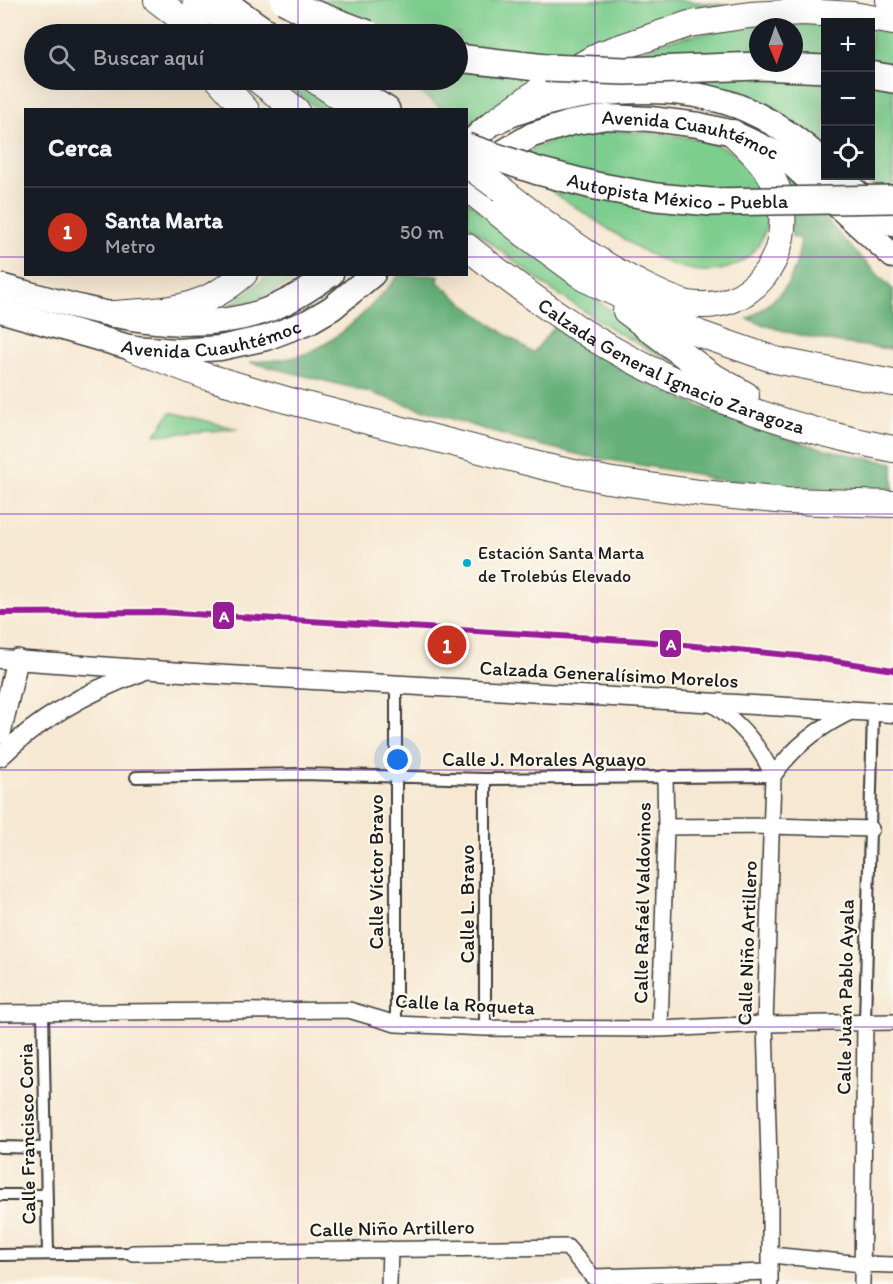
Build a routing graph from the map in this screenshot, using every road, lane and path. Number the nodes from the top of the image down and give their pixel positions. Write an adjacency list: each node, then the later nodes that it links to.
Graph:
1 (145, 0): 8 (highway)
2 (157, 0): 9 (highway)
3 (196, 0): 10 (highway)
4 (220, 0): 11 (highway)
5 (284, 0): 13 (highway, bridge)
6 (292, 0): 12 (highway)
7 (893, 22): 28 (highway)
8 (168, 24)
9 (188, 24)
10 (243, 24)
11 (249, 24)
12 (310, 24)
13 (341, 24)
14 (468, 58): 15 (highway, bridge)
15 (821, 69)
16 (875, 76): 17 (highway)
17 (893, 79)
18 (228, 90): 23 (highway)
19 (271, 90): 24 (highway)
20 (330, 90): 25 (highway)
21 (353, 90): 26 (highway)
22 (372, 90): 27 (highway)
23 (244, 108)
24 (293, 108)
25 (357, 108)
26 (383, 108)
27 (393, 108)
28 (496, 121): 30 (main road, Avenida Cuauhtémoc); 32 (main road, Avenida Cuauhtémoc)
29 (733, 133): 34 (main road, Avenida Cuauhtémoc); 37 (highway); 41 (main road, Avenida Cuauhtémoc)
30 (468, 145)
31 (468, 148): 38 (highway, Autopista México - Puebla, bridge)
32 (821, 161)
33 (468, 166): 37 (highway, bridge)
34 (468, 179)
35 (843, 180): 39 (main road)
36 (468, 188): 37 (highway)
37 (495, 197): 46 (highway)
38 (893, 199)
39 (893, 224)
40 (468, 247): 55 (highway, Calzada General Ignacio Zaragoza)
41 (893, 256)
42 (0, 274): 48 (street, Avenida Cuauhtémoc)
43 (242, 276): 50 (highway)
44 (328, 276): 50 (main road, Avenida Cuauhtémoc)
45 (371, 276): 53 (main road, Avenida Cuauhtémoc)
46 (586, 279): 54 (highway); 55 (highway)
47 (0, 286): 48 (main road, Avenida Cuauhtémoc)
48 (44, 297): 50 (main road, Avenida Cuauhtémoc)
49 (0, 309): 52 (main road, Avenida Cuauhtémoc)
50 (112, 314)
51 (0, 320): 52 (street, Avenida Cuauhtémoc)
52 (36, 320): 53 (main road, Avenida Cuauhtémoc)
53 (132, 348): 57 (highway)
54 (893, 383)
55 (792, 423): 56 (highway, Calzada General Ignacio Zaragoza)
56 (893, 449)
57 (893, 504)
58 (8, 660): 59 (street, Calzada Generalísimo Morelos); 64 (main road)
59 (148, 670): 60 (street, Calzada Generalísimo Morelos); 65 (street)
60 (396, 684): 61 (street, Calzada Generalísimo Morelos); 66 (street, Calle Víctor Bravo)
61 (709, 702): 62 (street, Calzada Generalísimo Morelos); 67 (street)
62 (864, 711): 63 (street, Calzada Generalísimo Morelos); 67 (street); 73 (street, Calle Juan Pablo Ayala)
63 (893, 713)
64 (0, 733)
65 (0, 756)
66 (398, 776): 68 (street, Calle J. Morales Aguayo); 70 (street, Calle J. Morales Aguayo); 78 (street, Calle Víctor Bravo)
67 (773, 776): 69 (street, Calle J. Morales Aguayo); 71 (street, Calle Niño Artillero)
68 (136, 777)
69 (664, 778): 70 (street, Calle J. Morales Aguayo); 72 (street, Calle Rafaél Valdovinos)
70 (485, 779): 80 (street, Calle L. Bravo)
71 (772, 826): 72 (street); 73 (street); 79 (street, Calle Niño Artillero)
72 (666, 827): 81 (street, Calle Rafaél Valdovinos)
73 (871, 829): 76 (street, Calle Juan Pablo Ayala)
74 (0, 1013): 75 (street, Calle la Roqueta)
75 (43, 1013): 78 (street, Calle la Roqueta); 83 (street, Calle Francisco Coria)
76 (865, 1022): 77 (street, Calle la Roqueta); 79 (street, Calle la Roqueta); 91 (street, Calle Juan Pablo Ayala)
77 (893, 1022)
78 (396, 1024): 80 (street, Calle la Roqueta)
79 (765, 1024): 81 (street, Calle la Roqueta); 90 (street, Calle Niño Artillero)
80 (484, 1028): 81 (street, Calle la Roqueta)
81 (660, 1029)
82 (0, 1147): 83 (street)
83 (45, 1148): 84 (street, Calle Francisco Coria)
84 (46, 1194): 85 (street); 88 (street, Calle Francisco Coria)
85 (0, 1195)
86 (390, 1249): 87 (street, Calle Niño Artillero); 94 (street, Calle Niño Artillero); 95 (street)
87 (133, 1252): 88 (street, Calle Niño Artillero)
88 (48, 1254): 89 (street, Calle Niño Artillero)
89 (0, 1255)
90 (771, 1255): 91 (street); 93 (street, Calle Niño Artillero)
91 (862, 1264): 92 (street); 96 (street, Calle Juan Pablo Ayala)
92 (893, 1265)
93 (770, 1278): 94 (street, Calle Niño Artillero)
94 (593, 1280)
95 (389, 1284)
96 (862, 1284)

